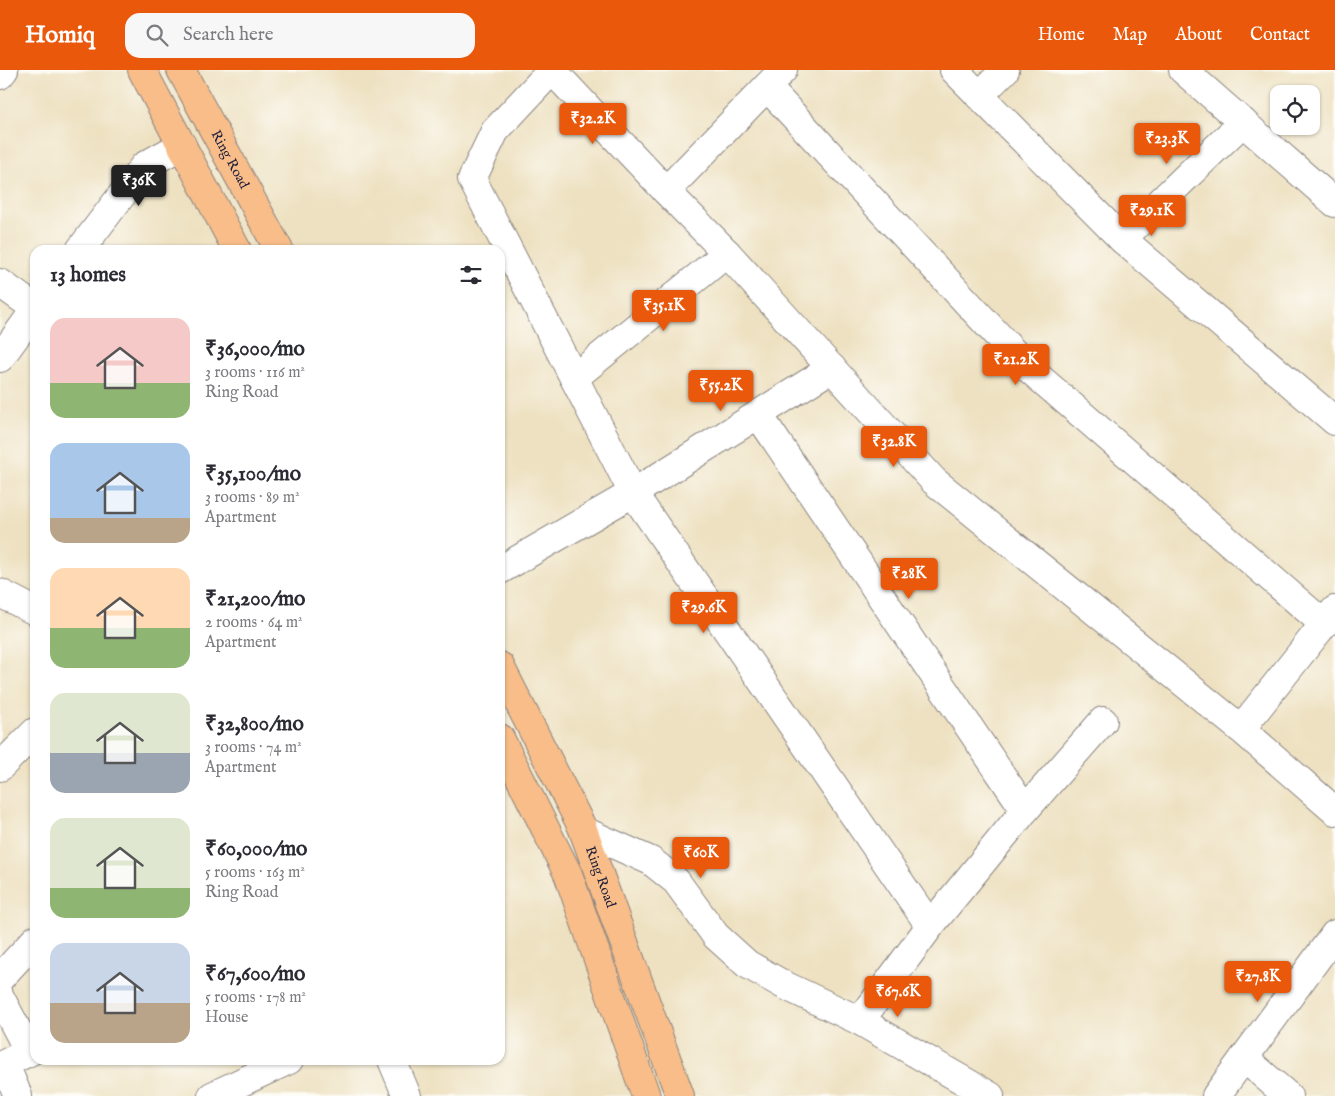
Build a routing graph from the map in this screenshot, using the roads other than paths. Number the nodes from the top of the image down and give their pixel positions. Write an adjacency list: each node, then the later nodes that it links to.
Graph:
1 (4, 70): 8 (street)
2 (142, 70): 12 (highway)
3 (181, 70): 18 (highway, Ring Road)
4 (552, 70): 13 (street); 25 (street)
5 (954, 70): 10 (street)
6 (1005, 70): 10 (street)
7 (1183, 70): 11 (street)
8 (0, 75)
9 (775, 78): 13 (street); 32 (street)
10 (979, 96): 15 (street)
11 (1242, 122): 14 (street); 15 (street)
12 (182, 145): 16 (street); 17 (highway)
13 (666, 191): 19 (street)
14 (1335, 203)
15 (1122, 239): 27 (street)
16 (84, 245)
17 (234, 245)
18 (276, 245)
19 (727, 253): 24 (street); 25 (street)
20 (0, 283): 21 (street)
21 (30, 305)
22 (30, 316): 23 (street)
23 (0, 358)
24 (832, 368): 26 (street); 35 (street)
25 (574, 378): 28 (street)
26 (758, 414): 28 (street); 39 (street)
27 (1333, 416)
28 (633, 493): 29 (street); 42 (street)
29 (505, 567)
30 (0, 593): 31 (street)
31 (30, 609)
32 (1329, 617): 35 (street)
33 (505, 676): 41 (highway, Ring Road)
34 (1103, 721): 39 (street)
35 (1241, 729): 40 (street)
36 (30, 737): 38 (street)
37 (505, 748): 57 (highway)
38 (0, 767)
39 (1025, 810): 42 (street)
40 (1335, 811)
41 (584, 831): 47 (street); 58 (highway, Ring Road)
42 (930, 926): 47 (street)
43 (1335, 934): 50 (street)
44 (30, 945): 45 (street)
45 (0, 978)
46 (0, 997): 48 (street)
47 (860, 1021): 59 (street)
48 (30, 1048)
49 (30, 1052): 51 (street)
50 (1244, 1058): 60 (street); 61 (street)
51 (2, 1065): 54 (street)
52 (278, 1065): 55 (street)
53 (394, 1065): 56 (street)
54 (18, 1096)
55 (212, 1096)
56 (407, 1096)
57 (646, 1096)
58 (680, 1096)
59 (990, 1096)
60 (1216, 1096)
61 (1288, 1096)

